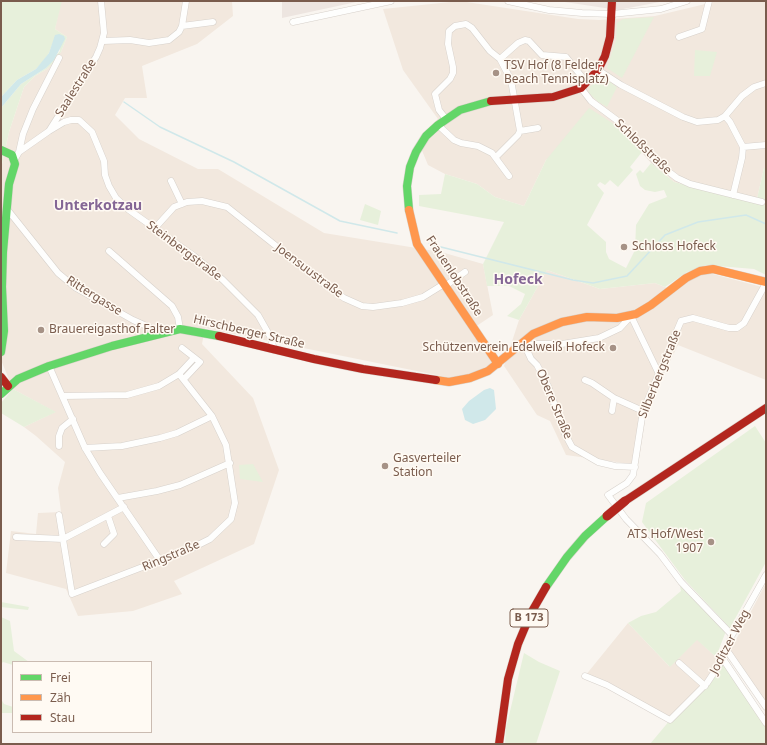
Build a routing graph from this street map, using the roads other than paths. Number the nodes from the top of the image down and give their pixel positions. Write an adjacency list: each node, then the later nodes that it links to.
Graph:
1 (101, 1): 14 (street, Saalestraße)
2 (186, 1): 12 (street)
3 (391, 1): 8 (street)
4 (508, 1): 9 (street)
5 (612, 1): 9 (main road, Frauenlobstraße)
6 (688, 1): 9 (street)
7 (709, 1): 13 (street)
8 (365, 3): 11 (street)
9 (612, 14): 17 (main road, Frauenlobstraße)
10 (213, 22): 12 (street)
11 (293, 22)
12 (182, 26): 14 (street)
13 (679, 36)
14 (103, 41): 26 (street, Saalestraße)
15 (59, 58): 30 (street)
16 (500, 59): 19 (street, Schloßstraße); 20 (street); 22 (street)
17 (598, 70): 19 (main road, Frauenlobstraße); 21 (street)
18 (766, 83): 21 (street)
19 (583, 85): 20 (main road, Frauenlobstraße); 34 (street, Schloßstraße)
20 (514, 98): 22 (main road, Frauenlobstraße); 25 (street)
21 (725, 116): 28 (street)
22 (446, 119): 23 (main road, Frauenlobstraße)
23 (438, 125): 31 (street); 42 (main road, Frauenlobstraße)
24 (538, 128): 25 (street)
25 (520, 131): 31 (street)
26 (49, 132): 30 (street, Saalestraße); 38 (street, Steinbergstraße)
27 (766, 145): 28 (street)
28 (743, 148): 34 (street)
29 (3, 151): 30 (main road)
30 (17, 155): 37 (main road)
31 (496, 158): 32 (street)
32 (509, 176)
33 (171, 181): 36 (street)
34 (733, 195): 35 (street, Schloßstraße)
35 (762, 202)
36 (182, 204): 38 (street, Joensuustraße); 42 (street, Joensuustraße)
37 (7, 209): 45 (street, Rittergasse); 49 (main road)
38 (155, 228): 48 (street, Steinbergstraße)
39 (109, 251): 44 (street)
40 (465, 272): 42 (street, Joensuustraße)
41 (766, 282): 43 (main road); 53 (street, Silberbergstraße)
42 (444, 285): 51 (main road, Frauenlobstraße)
43 (631, 316): 46 (main road, Hirschberger Straße); 46 (street); 53 (street)
44 (180, 330): 45 (main road, Hirschberger Straße); 48 (main road, Hirschberger Straße)
45 (160, 332): 52 (main road, Hirschberger Straße)
46 (520, 346): 51 (main road, Hirschberger Straße); 70 (street, Obere Straße)
47 (182, 348): 50 (street)
48 (274, 350): 51 (main road, Hirschberger Straße)
49 (1, 352)
50 (194, 358): 54 (street); 56 (street)
51 (498, 364)
52 (49, 366): 58 (main road, Hirschberger Straße); 60 (street)
53 (658, 372): 64 (street, Silberbergstraße)
54 (179, 374): 56 (street, Ringstraße); 60 (street)
55 (1, 377): 58 (main road)
56 (184, 379): 65 (street, Ringstraße)
57 (585, 380): 61 (street)
58 (8, 386): 59 (main road, Hirschberger Straße)
59 (1, 394)
60 (63, 396): 66 (street)
61 (614, 398): 63 (street); 64 (street)
62 (766, 408): 88 (main road, B 173, bridge)
63 (612, 411)
64 (643, 411): 70 (street, Silberbergstraße)
65 (212, 416): 68 (street); 69 (street, Ringstraße)
66 (73, 419): 67 (street); 68 (street)
67 (59, 446)
68 (85, 448): 71 (street)
69 (230, 463): 71 (street); 78 (street, Ringstraße)
70 (635, 467): 80 (street)
71 (118, 498): 72 (street)
72 (124, 506): 74 (street); 78 (street)
73 (59, 515): 76 (street)
74 (108, 516): 76 (street); 77 (street)
75 (16, 537): 76 (street)
76 (63, 539): 78 (street, Ringstraße)
77 (104, 544)
78 (160, 559)
79 (766, 575): 80 (street, Joditzer Weg)
80 (732, 635): 81 (street, Joditzer Weg)
81 (726, 649): 82 (street, Joditzer Weg); 86 (street)
82 (723, 659): 85 (street, Joditzer Weg); 87 (street)
83 (679, 663): 85 (street)
84 (585, 676): 85 (street, Joditzer Weg)
85 (705, 686)
86 (766, 707)
87 (766, 723)
88 (499, 744)

